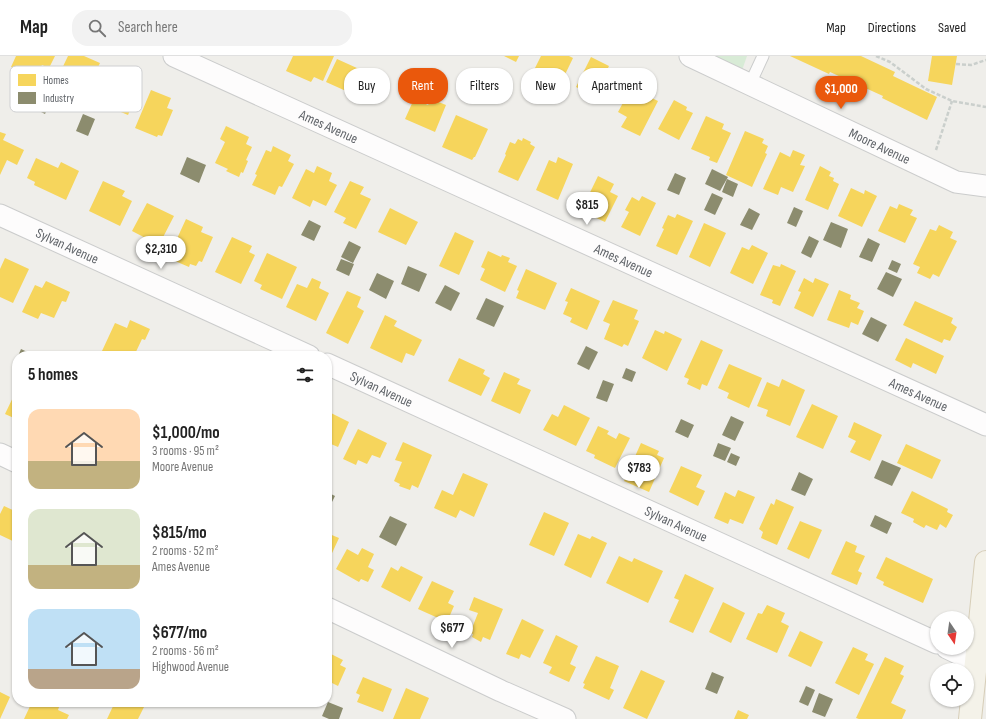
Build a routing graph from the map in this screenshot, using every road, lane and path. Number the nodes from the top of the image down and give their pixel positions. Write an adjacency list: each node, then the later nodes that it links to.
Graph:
1 (174, 56): 15 (street, Ames Avenue)
2 (690, 56): 7 (street, Moore Avenue)
3 (763, 56): 7 (lane)
4 (876, 56): 8 (path)
5 (986, 60): 6 (path)
6 (956, 64)
7 (750, 84): 10 (street, Moore Avenue)
8 (952, 101): 9 (path); 10 (path)
9 (986, 107)
10 (929, 170): 11 (street, Moore Avenue)
11 (986, 186)
12 (0, 215): 13 (street, Sylvan Avenue)
13 (298, 351)
14 (332, 366): 20 (street, Sylvan Avenue)
15 (986, 426)
16 (0, 454): 17 (street)
17 (12, 460)
18 (986, 562): 22 (main road)
19 (332, 610): 23 (street)
20 (930, 640)
21 (962, 655): 22 (street)
22 (976, 662): 24 (main road)
23 (565, 719)
24 (970, 719)

